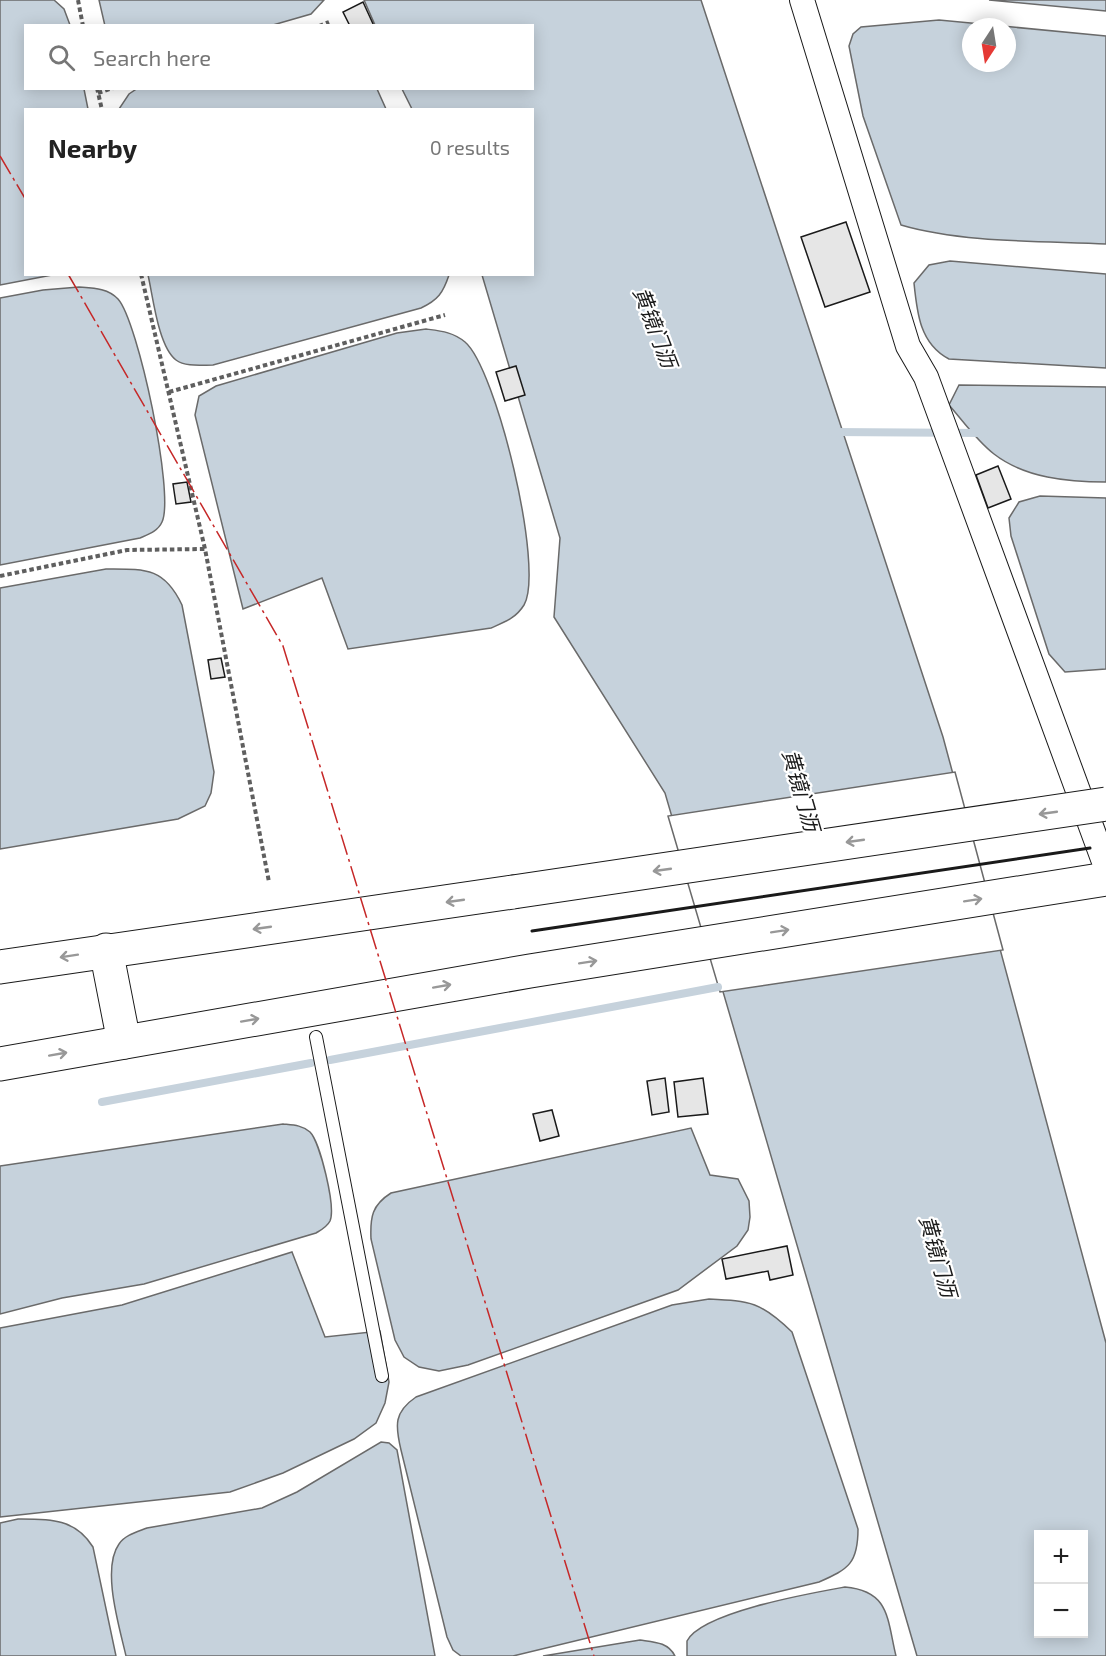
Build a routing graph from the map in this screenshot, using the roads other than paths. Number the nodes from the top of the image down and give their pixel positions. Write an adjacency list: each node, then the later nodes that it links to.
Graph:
1 (802, 0): 3 (street)
2 (1106, 804): 5 (highway, one-way to 5, bridge)
3 (1106, 867)
4 (1106, 879): 8 (highway, one-way to 4)
5 (106, 950): 6 (highway, one-way to 6); 8 (highway)
6 (0, 967)
7 (316, 1037): 10 (lane)
8 (124, 1042): 9 (highway, one-way to 8)
9 (0, 1064)
10 (382, 1376)

